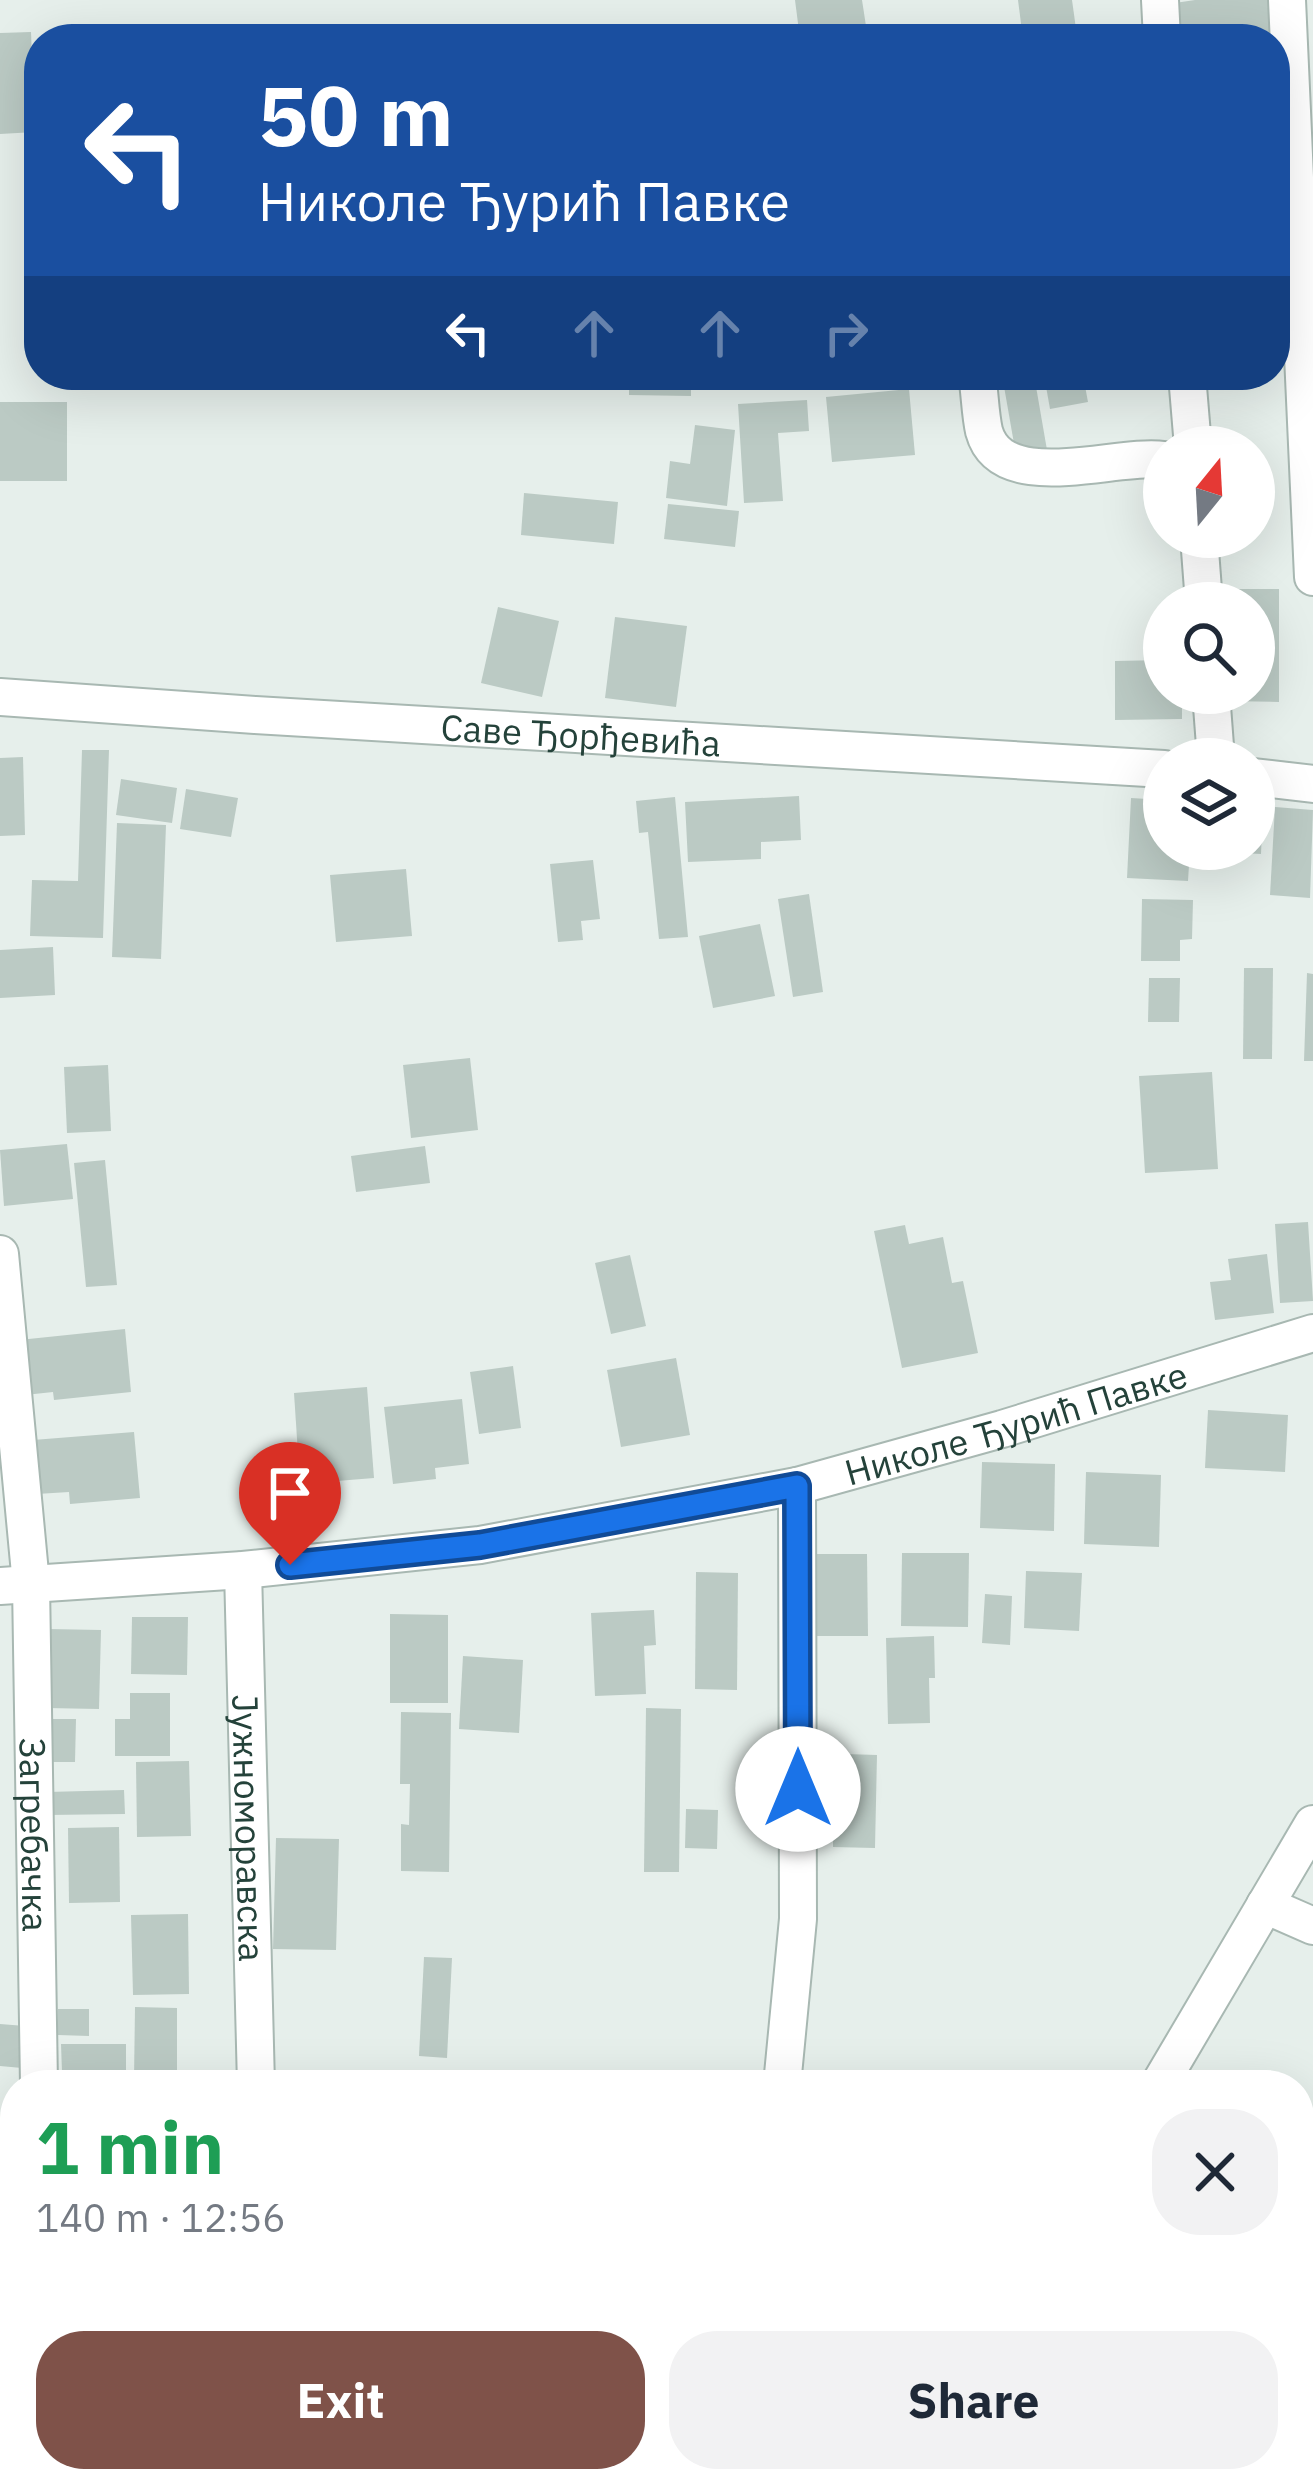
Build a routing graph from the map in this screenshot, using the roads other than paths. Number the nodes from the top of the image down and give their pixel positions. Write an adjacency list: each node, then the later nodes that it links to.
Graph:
1 (1290, 67): 6 (street)
2 (979, 390): 5 (street)
3 (1188, 390): 4 (street)
4 (1191, 426)
5 (1143, 461)
6 (1313, 577)
7 (0, 697): 8 (street, Саве Ђорђевића)
8 (1143, 769)
9 (1275, 779): 10 (street)
10 (1313, 784)
11 (0, 1254): 15 (street, Загребачка)
12 (1313, 1333): 13 (street, Николе Ђурић Павке)
13 (797, 1486): 14 (street, Николе Ђурић Павке); 21 (street)
14 (243, 1570): 15 (street, Николе Ђурић Павке); 20 (street, Јужноморавска)
15 (16, 1585): 19 (street, Загребачка)
16 (1313, 1824): 17 (street)
17 (1265, 1905): 18 (street); 22 (street)
18 (1313, 1926)
19 (39, 2070)
20 (256, 2070)
21 (783, 2070)
22 (1168, 2070)

